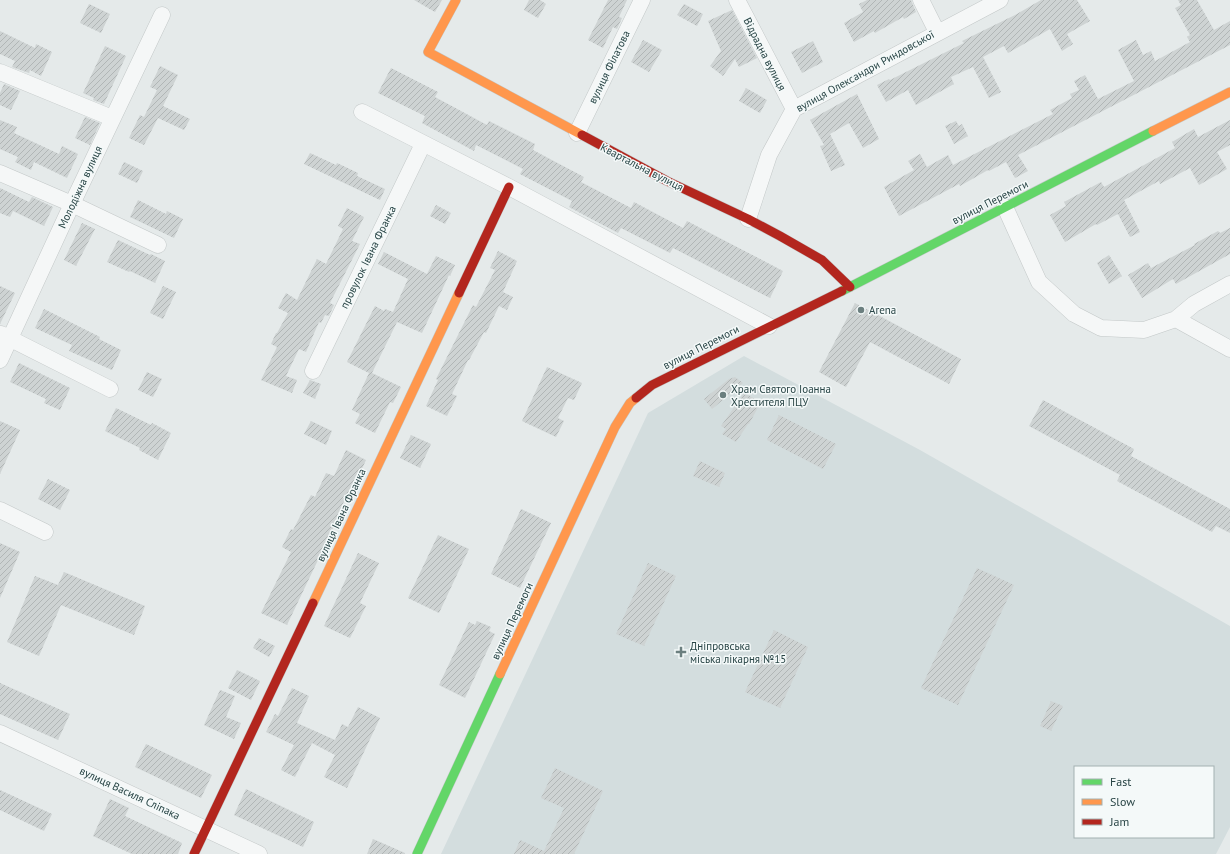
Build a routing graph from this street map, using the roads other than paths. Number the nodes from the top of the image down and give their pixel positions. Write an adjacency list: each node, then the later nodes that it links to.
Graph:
1 (456, 0): 13 (street, Квартальна вулиця)
2 (642, 0): 13 (street, вулиця Філатова)
3 (737, 0): 10 (street, Відрадна вулиця)
4 (921, 0): 7 (street)
5 (1000, 0): 7 (street, вулиця Олександри Риндовської)
6 (162, 15): 12 (street, Молодіжна вулиця)
7 (937, 32): 10 (street, вулиця Олександри Риндовської)
8 (0, 72): 12 (street)
9 (1230, 92): 18 (street, вулиця Перемоги)
10 (794, 109): 19 (street, вулиця Олександри Риндовської)
11 (362, 112): 14 (street)
12 (112, 118): 17 (street, Молодіжна вулиця)
13 (577, 133): 19 (street, Квартальна вулиця)
14 (423, 144): 16 (street); 28 (street, провулок Івана Франка)
15 (0, 173): 17 (street)
16 (509, 187): 24 (street); 33 (street, вулиця Івана Франка)
17 (72, 204): 20 (street); 25 (street, Молодіжна вулиця)
18 (1005, 207): 22 (street, вулиця Перемоги); 23 (street)
19 (748, 219): 22 (street, Квартальна вулиця)
20 (158, 245)
21 (1230, 284): 23 (street)
22 (850, 286): 24 (street, вулиця Перемоги)
23 (1176, 319): 26 (street)
24 (769, 326): 36 (street, вулиця Перемоги)
25 (5, 336): 27 (street, Молодіжна вулиця); 29 (street)
26 (1230, 349)
27 (0, 360)
28 (313, 371)
29 (110, 389)
30 (0, 510): 31 (street)
31 (45, 532)
32 (0, 733): 33 (street, вулиця Василя Сліпака)
33 (206, 829): 34 (street, вулиця Івана Франка); 35 (street, вулиця Василя Сліпака)
34 (194, 854)
35 (259, 854)
36 (417, 854)

